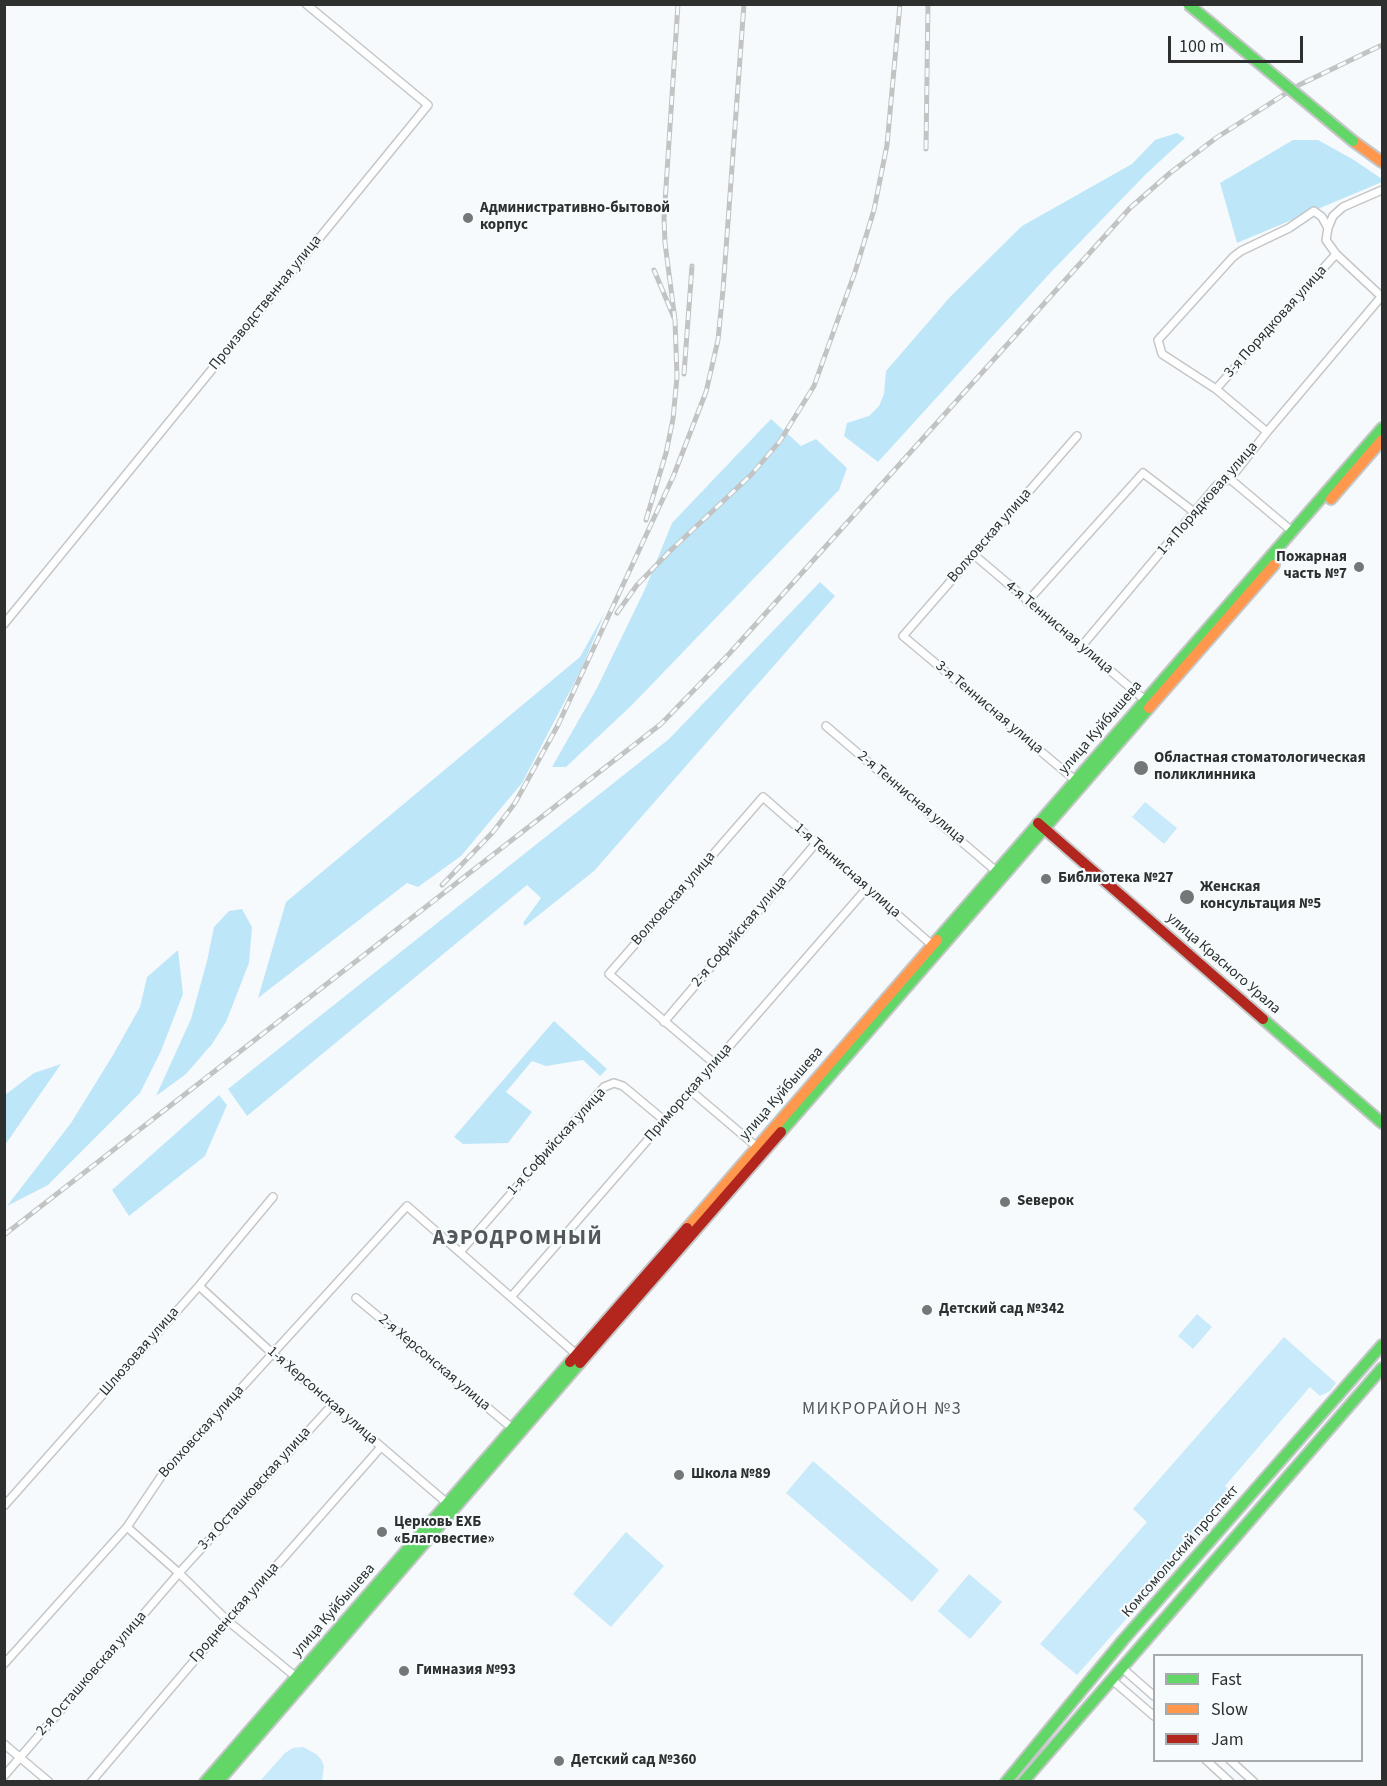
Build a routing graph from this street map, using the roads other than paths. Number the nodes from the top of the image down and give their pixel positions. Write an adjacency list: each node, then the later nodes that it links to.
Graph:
1 (306, 4): 18 (street, Производственная улица)
2 (1188, 4): 3 (main road, bridge)
3 (1383, 162)
4 (1383, 190): 5 (street)
5 (1328, 228): 6 (street); 8 (street)
6 (1336, 254): 7 (street); 8 (street, 3-я Порядковая улица)
7 (1382, 297): 10 (street, 1-я Порядковая улица)
8 (1216, 389): 10 (street)
9 (1383, 428): 15 (main road, улица Куйбышева)
10 (1267, 432): 13 (street, 1-я Порядковая улица)
11 (1077, 436): 16 (street, Волховская улица)
12 (1383, 440): 15 (main road, улица Куйбышева)
13 (1230, 478): 14 (street, 1-я Порядковая улица); 15 (street)
14 (1194, 512): 17 (street); 20 (street, 1-я Порядковая улица)
15 (1296, 534): 21 (main road, улица Куйбышева)
16 (973, 554): 17 (street, 4-я Теннисная улица); 19 (street, Волховская улица)
17 (1027, 602): 20 (street, 4-я Теннисная улица)
18 (4, 624)
19 (903, 636): 23 (street, 3-я Теннисная улица)
20 (1081, 647): 21 (street, 4-я Теннисная улица)
21 (1148, 702): 23 (main road, улица Куйбышева); 25 (main road, улица Куйбышева)
22 (826, 726): 27 (street, 2-я Теннисная улица)
23 (1075, 780): 25 (main road, улица Куйбышева)
24 (763, 797): 26 (street, 1-я Теннисная улица); 30 (street, Волховская улица)
25 (1041, 825): 27 (main road, улица Куйбышева); 29 (main road, улица Куйбышева); 34 (main road, улица Красного Урала)
26 (816, 843): 28 (street, 1-я Теннисная улица); 30 (street, 2-я Софийская улица)
27 (996, 871): 29 (main road, улица Куйбышева)
28 (867, 888): 29 (street, 1-я Теннисная улица); 31 (street, Приморская улица)
29 (935, 947): 35 (main road, улица Куйбышева)
30 (664, 1022): 31 (street)
31 (715, 1064): 32 (street, Приморская улица)
32 (691, 1091): 33 (street, Приморская улица); 35 (street)
33 (665, 1121): 37 (street, 1-я Софийская улица); 39 (street, Приморская улица)
34 (1383, 1123)
35 (760, 1149): 43 (main road, улица Куйбышева)
36 (273, 1197): 38 (street, Шлюзовая улица)
37 (460, 1252): 39 (street); 42 (street, Волховская улица)
38 (199, 1286): 42 (street, 1-я Херсонская улица); 48 (street, Шлюзовая улица)
39 (511, 1297): 43 (street)
40 (356, 1298): 46 (street, 2-я Херсонская улица)
41 (1383, 1345): 54 (main road, Комсомольский проспект)
42 (273, 1354): 45 (street, 1-я Херсонская улица); 50 (street, Волховская улица)
43 (580, 1357): 46 (main road, улица Куйбышева)
44 (1383, 1368): 55 (main road, Комсомольский проспект)
45 (332, 1405): 47 (street, 1-я Херсонская улица); 51 (street, 3-я Осташковская улица)
46 (515, 1431): 49 (main road, улица Куйбышева)
47 (381, 1447): 49 (street, 1-я Херсонская улица); 52 (street, Гродненская улица)
48 (4, 1506)
49 (450, 1506): 57 (main road, улица Куйбышева)
50 (127, 1527): 51 (street); 53 (street, Волховская улица)
51 (179, 1573): 52 (street); 63 (street, 2-я Осташковская улица)
52 (228, 1621): 57 (street); 68 (street, Гродненская улица)
53 (4, 1664)
54 (1103, 1664): 55 (main road); 56 (main road); 59 (main road, Комсомольский проспект)
55 (1121, 1667): 56 (main road, Комсомольский проспект); 58 (street)
56 (1111, 1679): 60 (street); 61 (main road, Комсомольский проспект)
57 (300, 1680): 69 (main road, улица Куйбышева); 70 (main road, улица Куйбышева)
58 (1153, 1694)
59 (1078, 1697): 61 (main road); 71 (main road, Комсомольский проспект)
60 (1153, 1714)
61 (1068, 1729): 72 (main road, Комсомольский проспект)
62 (4, 1744): 63 (street)
63 (21, 1757): 66 (street, 2-я Осташковская улица); 67 (street)
64 (1207, 1762): 73 (street)
65 (1231, 1762): 74 (street)
66 (4, 1776)
67 (49, 1782)
68 (91, 1782)
69 (205, 1782)
70 (218, 1782)
71 (1006, 1782)
72 (1023, 1782)
73 (1230, 1782)
74 (1254, 1782)

